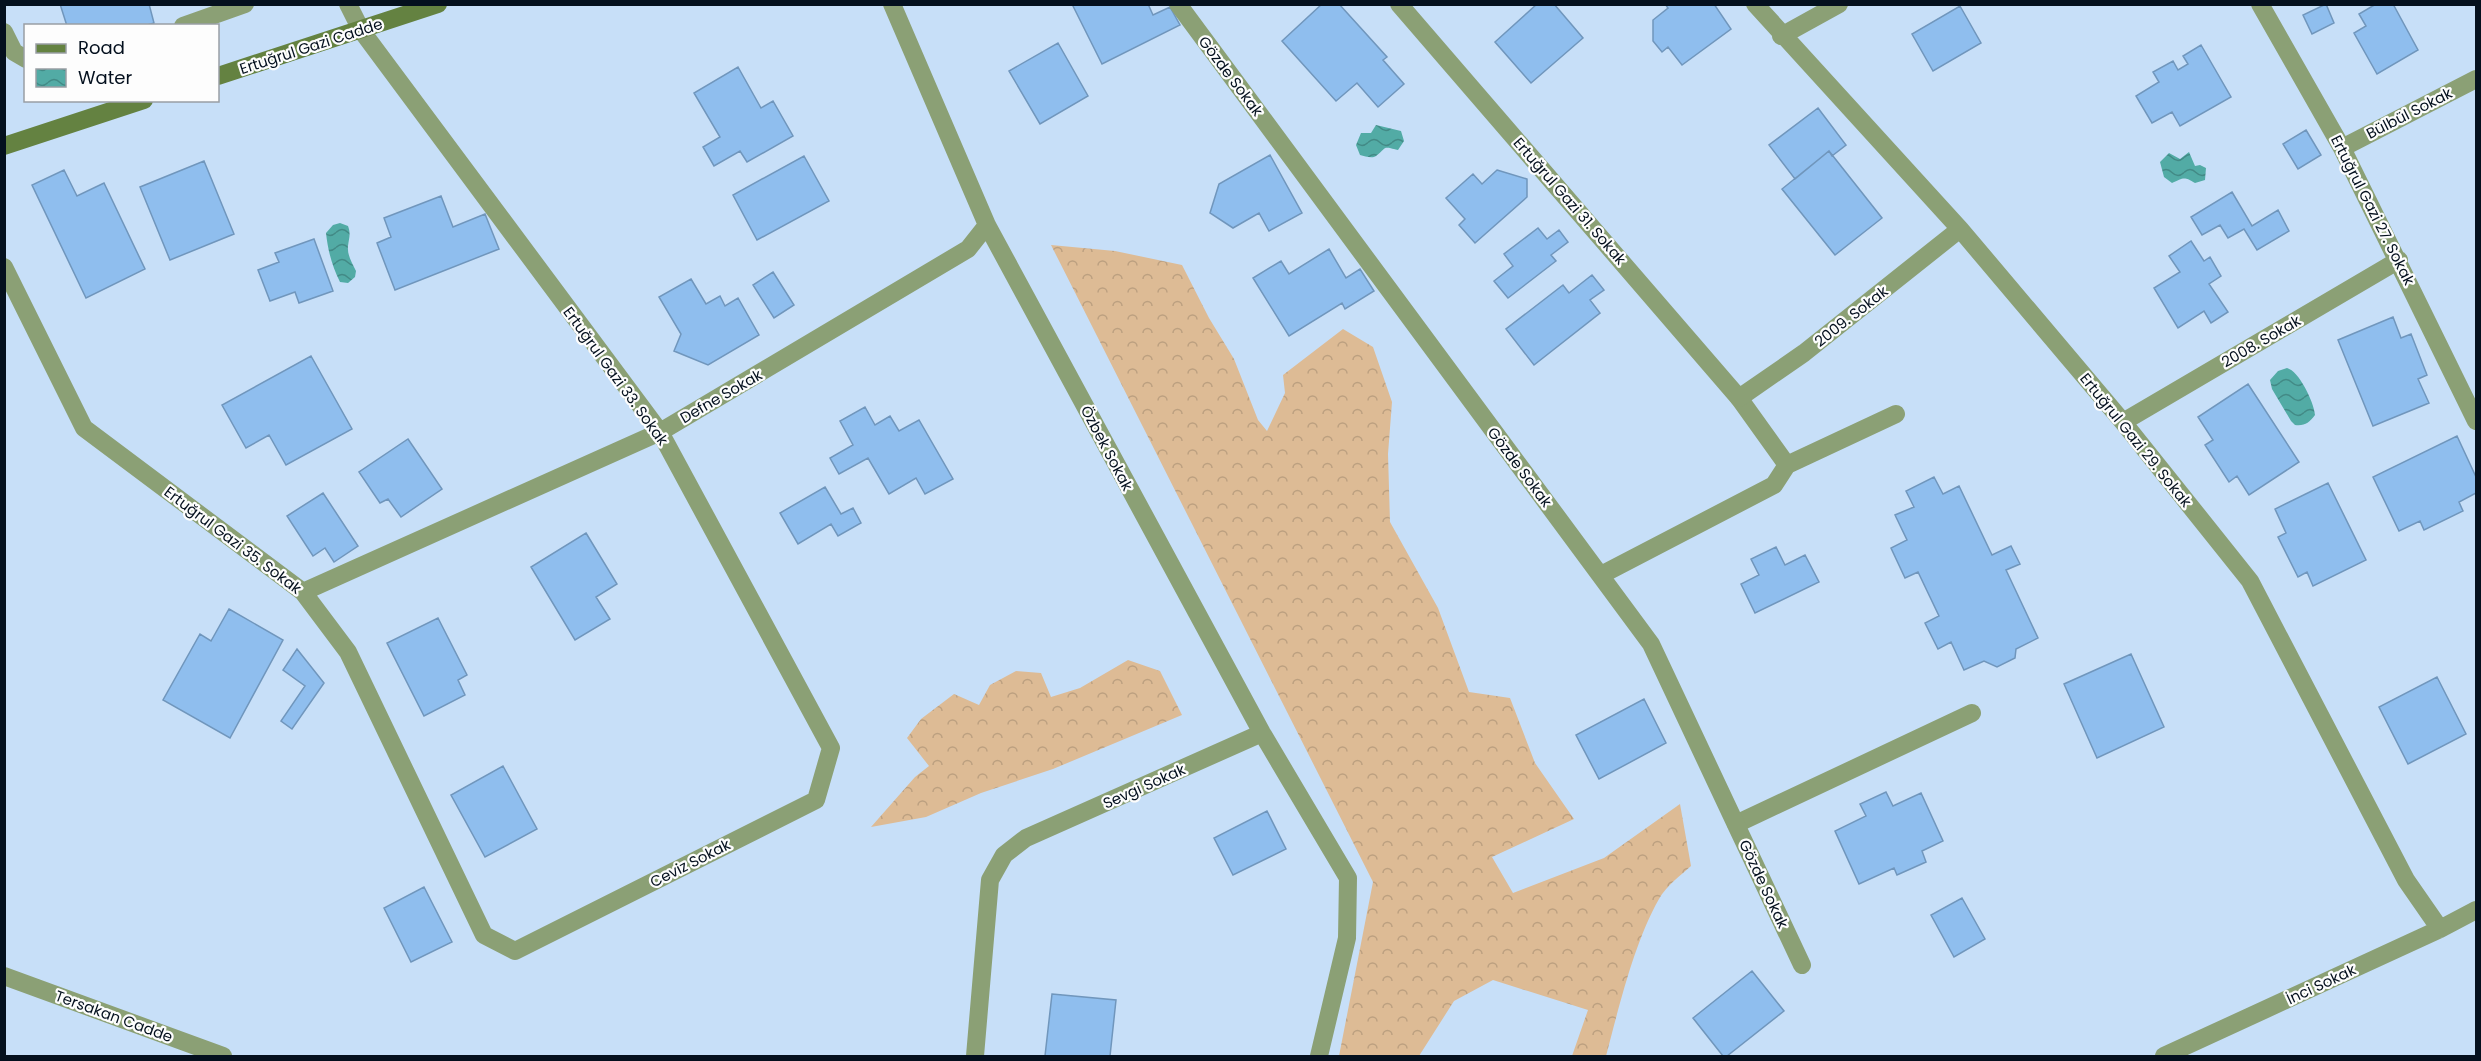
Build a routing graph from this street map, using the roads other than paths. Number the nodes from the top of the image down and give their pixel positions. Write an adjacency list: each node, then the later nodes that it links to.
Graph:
1 (245, 4): 10 (street)
2 (348, 4): 11 (street, Ertuğrul Gazi 33. Sokak)
3 (438, 4): 11 (street, Ertuğrul Gazi Cadde)
4 (892, 4): 20 (street, Özbek Sokak)
5 (1178, 4): 31 (street, Gözde Sokak)
6 (1399, 4): 25 (street, Ertuğrul Gazi 31. Sokak)
7 (1755, 4): 13 (street, Ertuğrul Gazi 29. Sokak)
8 (1839, 4): 13 (street)
9 (2260, 4): 19 (street, Ertuğrul Gazi 27. Sokak)
10 (189, 24)
11 (361, 30): 15 (street, Ertuğrul Gazi Cadde); 29 (street, Ertuğrul Gazi 33. Sokak)
12 (4, 32): 14 (street)
13 (1781, 36): 21 (street, Ertuğrul Gazi 29. Sokak)
14 (24, 58)
15 (219, 76)
16 (2476, 79): 19 (street, Bülbül Sokak)
17 (138, 102): 18 (street)
18 (4, 146)
19 (2342, 148): 22 (street, Ertuğrul Gazi 27. Sokak)
20 (987, 225): 29 (street, Defne Sokak); 34 (street, Özbek Sokak)
21 (1960, 229): 25 (street, 2009. Sokak); 28 (street, Ertuğrul Gazi 29. Sokak)
22 (2399, 260): 27 (street, Ertuğrul Gazi 27. Sokak); 28 (street, 2008. Sokak)
23 (4, 267): 24 (street, Ertuğrul Gazi 35. Sokak)
24 (10, 296): 32 (street, Ertuğrul Gazi 35. Sokak)
25 (1739, 398): 30 (street, Ertuğrul Gazi 31. Sokak)
26 (1896, 414): 30 (street)
27 (2476, 421)
28 (2123, 422): 38 (street, Ertuğrul Gazi 29. Sokak)
29 (660, 432): 32 (street, Defne Sokak); 35 (street, Ertuğrul Gazi 33. Sokak)
30 (1787, 465): 31 (street)
31 (1601, 575): 36 (street, Gözde Sokak)
32 (303, 592): 39 (street, Ertuğrul Gazi 35. Sokak)
33 (1972, 713): 36 (street)
34 (1262, 733): 43 (street, Sevgi Sokak); 44 (street, Özbek Sokak)
35 (831, 748): 39 (street, Ceviz Sokak)
36 (1736, 824): 40 (street, Gözde Sokak)
37 (2476, 909): 38 (street, İnci Sokak)
38 (2440, 929): 45 (street, İnci Sokak)
39 (515, 951)
40 (1802, 965)
41 (4, 976): 42 (street, Tersakan Cadde)
42 (223, 1056)
43 (975, 1056)
44 (1319, 1056)
45 (2164, 1056)

